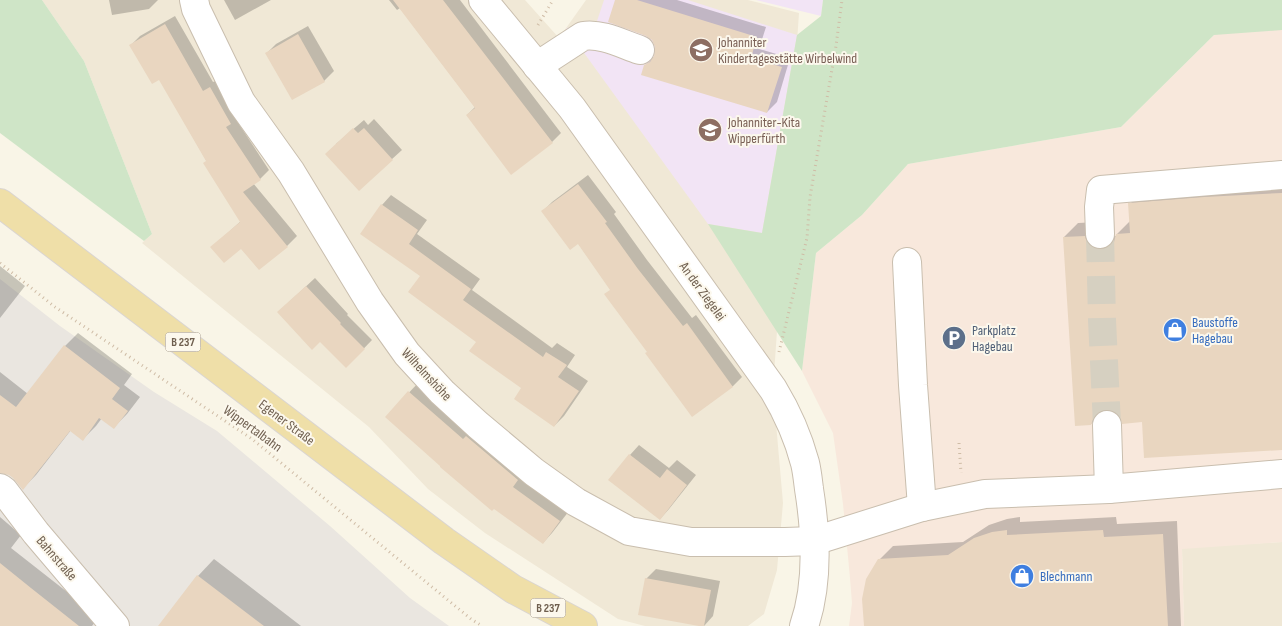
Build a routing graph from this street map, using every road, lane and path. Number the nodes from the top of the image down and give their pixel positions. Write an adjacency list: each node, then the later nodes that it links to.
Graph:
1 (194, 0): 19 (street, Wilhelmshöhe)
2 (483, 0): 5 (street, An der Ziegelei)
3 (842, 0): 11 (path)
4 (640, 50): 5 (street)
5 (537, 66): 11 (street, An der Ziegelei)
6 (1282, 175): 8 (street)
7 (0, 203): 22 (main road, Egener Straße / B 237)
8 (1100, 234)
9 (907, 262): 18 (street)
10 (0, 263): 21 (path, Wippertalbahn)
11 (773, 389): 19 (street, An der Ziegelei)
12 (1107, 425): 17 (street)
13 (959, 443): 14 (path)
14 (960, 470)
15 (1282, 474): 17 (street, Wilhelmshöhe)
16 (0, 488): 20 (street, Bahnstraße)
17 (1109, 489): 18 (street, Wilhelmshöhe)
18 (922, 507): 19 (street, Wilhelmshöhe)
19 (814, 541): 23 (street, An der Ziegelei)
20 (115, 626)
21 (482, 626)
22 (583, 626)
23 (804, 626)

